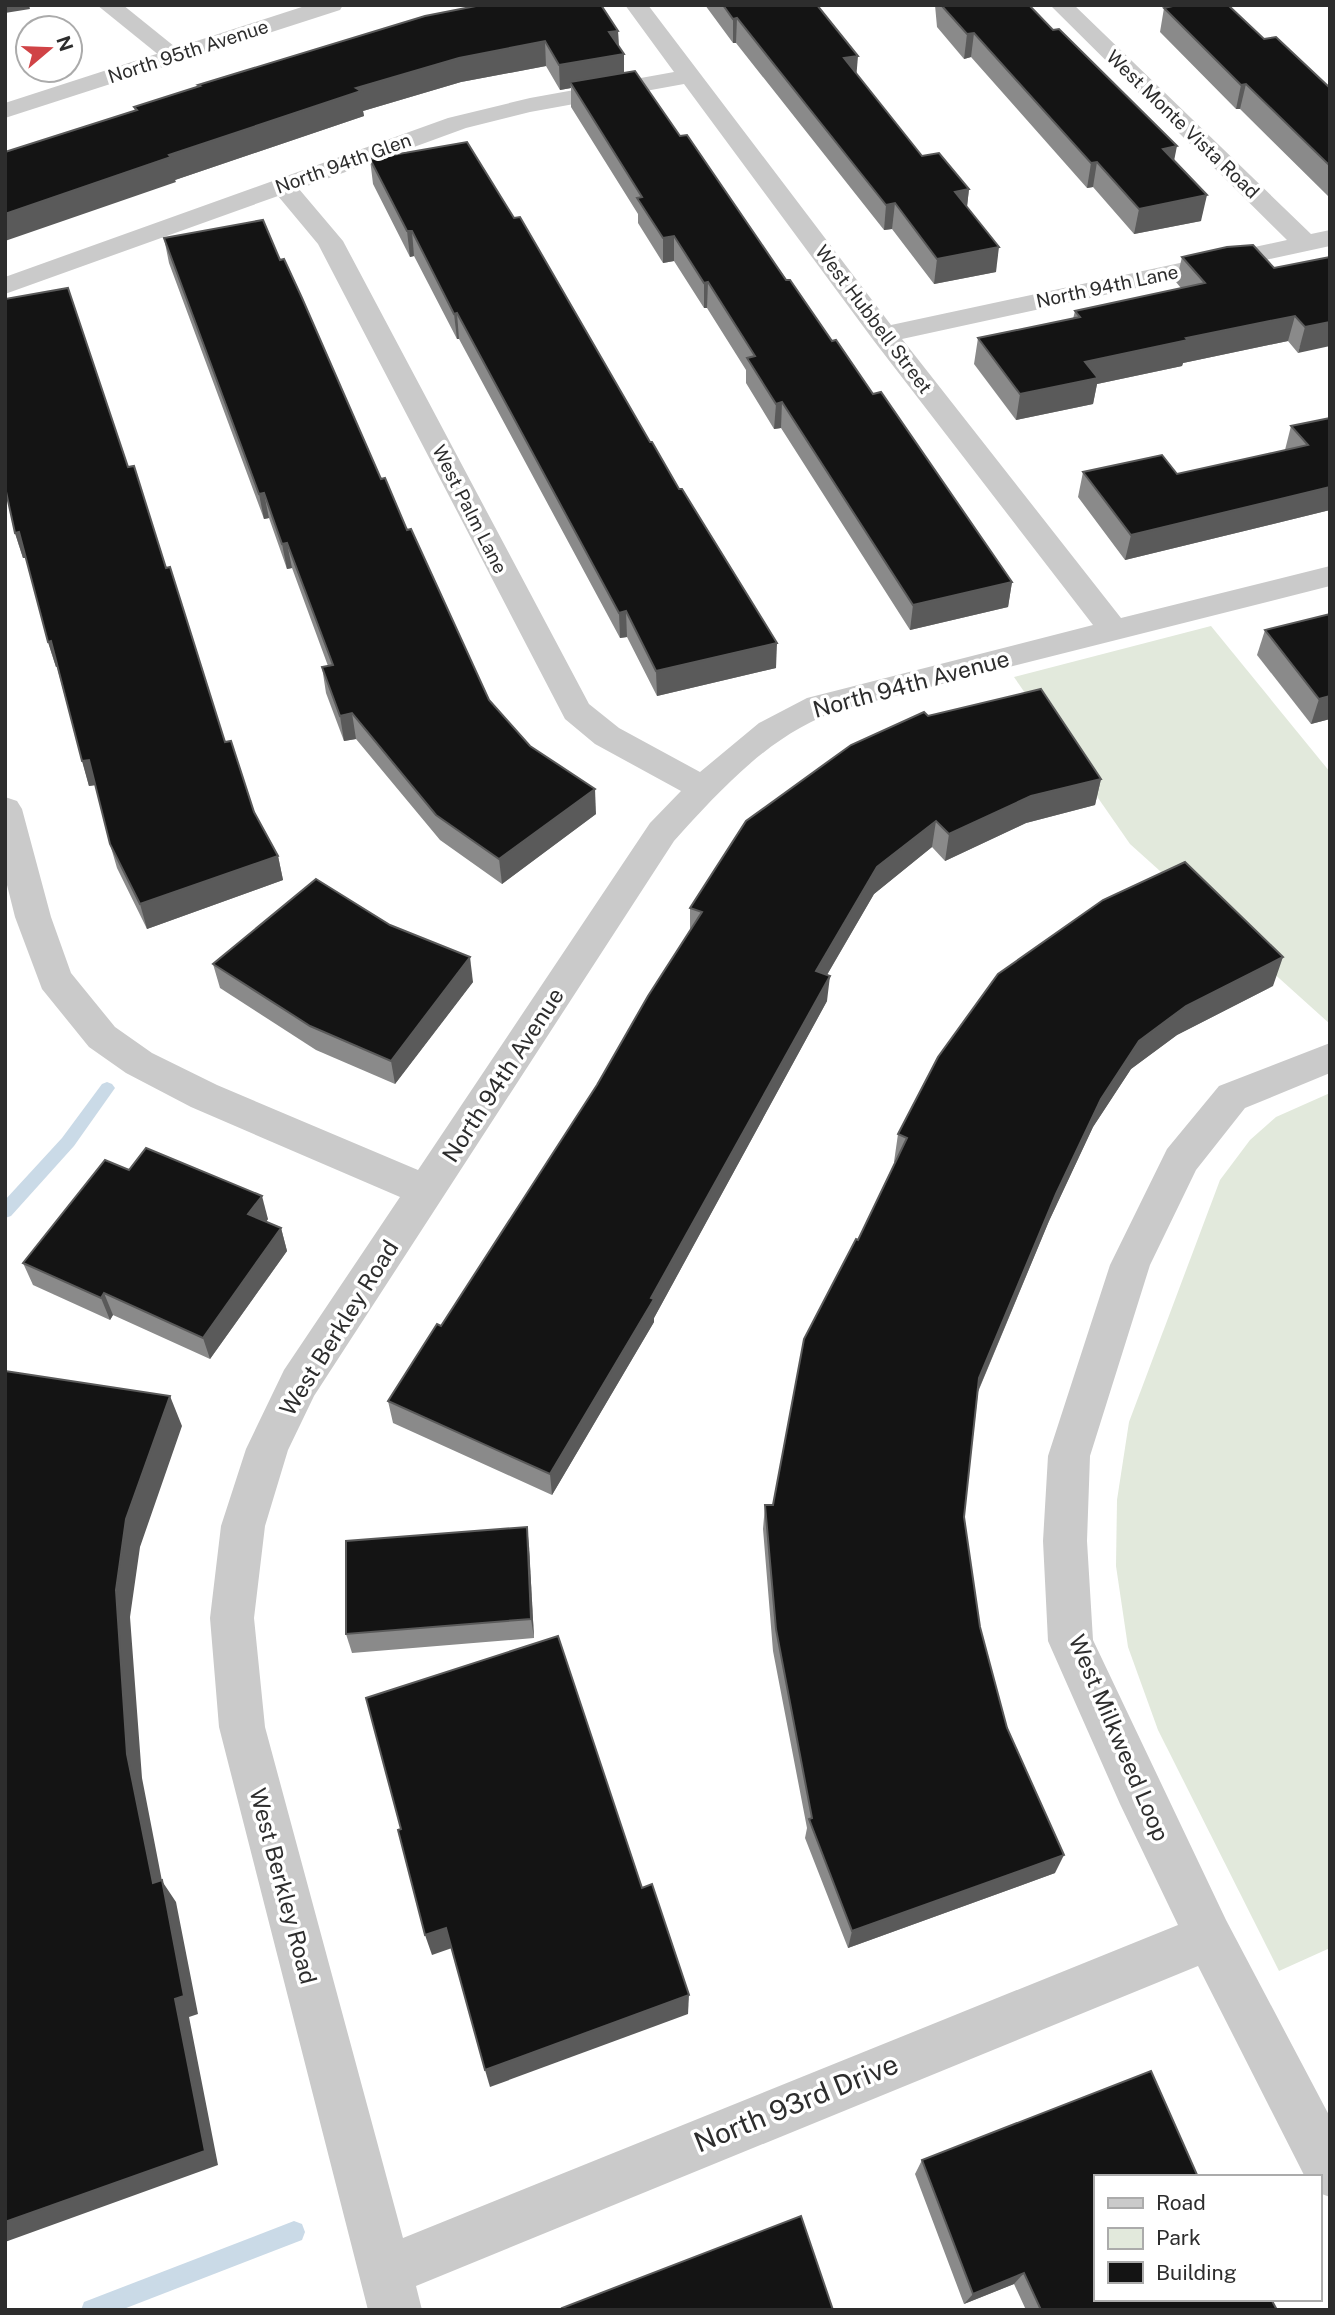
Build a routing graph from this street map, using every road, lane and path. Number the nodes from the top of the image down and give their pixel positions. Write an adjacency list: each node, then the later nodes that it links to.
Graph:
1 (108, 5): 5 (street)
2 (332, 5): 5 (street, North 95th Avenue)
3 (636, 5): 6 (street, West Hubbell Street)
4 (1061, 5): 9 (street, West Monte Vista Road)
5 (173, 55): 7 (street, North 95th Avenue)
6 (691, 75): 8 (street, North 94th Glen); 11 (street, West Hubbell Street)
7 (5, 111)
8 (282, 185): 10 (street, North 94th Glen); 14 (street, West Palm Lane)
9 (1317, 240): 11 (street, North 94th Lane)
10 (5, 286)
11 (884, 335): 13 (street, West Hubbell Street)
12 (1330, 576): 13 (street, North 94th Avenue)
13 (1114, 631): 14 (street, North 94th Avenue)
14 (703, 788): 17 (street, North 94th Avenue)
15 (5, 809): 17 (street)
16 (1330, 1057): 18 (street, West Milkweed Loop)
17 (427, 1191): 20 (street, West Berkley Road)
18 (1209, 1937): 19 (street, West Milkweed Loop); 20 (street, North 93rd Drive)
19 (1330, 2171)
20 (390, 2291)

